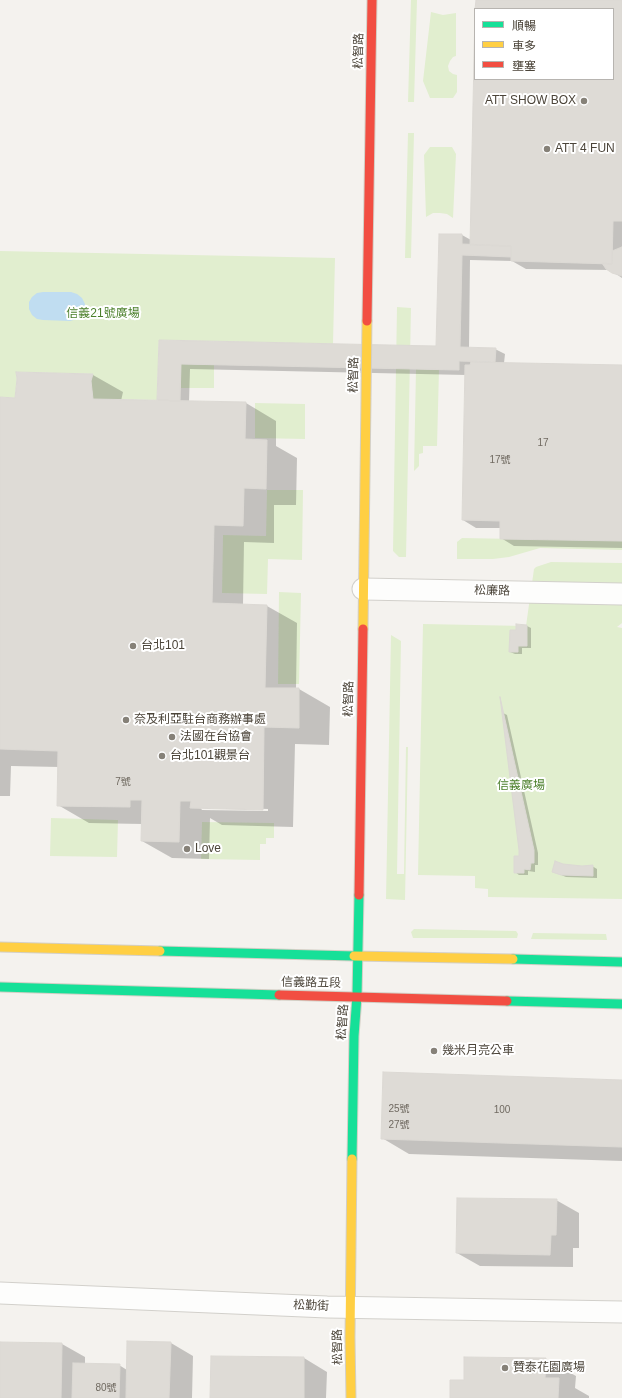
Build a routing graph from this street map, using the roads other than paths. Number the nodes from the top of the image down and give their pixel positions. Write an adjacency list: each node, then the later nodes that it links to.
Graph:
1 (372, 0): 2 (street, 松智路)
2 (363, 589): 3 (street, 松廉路); 5 (street, 松智路)
3 (622, 594)
4 (0, 947): 5 (street)
5 (358, 956): 6 (street); 8 (street, 松智路)
6 (622, 962)
7 (0, 987): 8 (street, 信義路五段)
8 (357, 996): 9 (street, 信義路五段); 11 (street, 松智路)
9 (622, 1004)
10 (0, 1293): 11 (street, 松勤街)
11 (350, 1308): 12 (street, 松勤街); 13 (street, 松智路)
12 (622, 1312)
13 (351, 1398)

